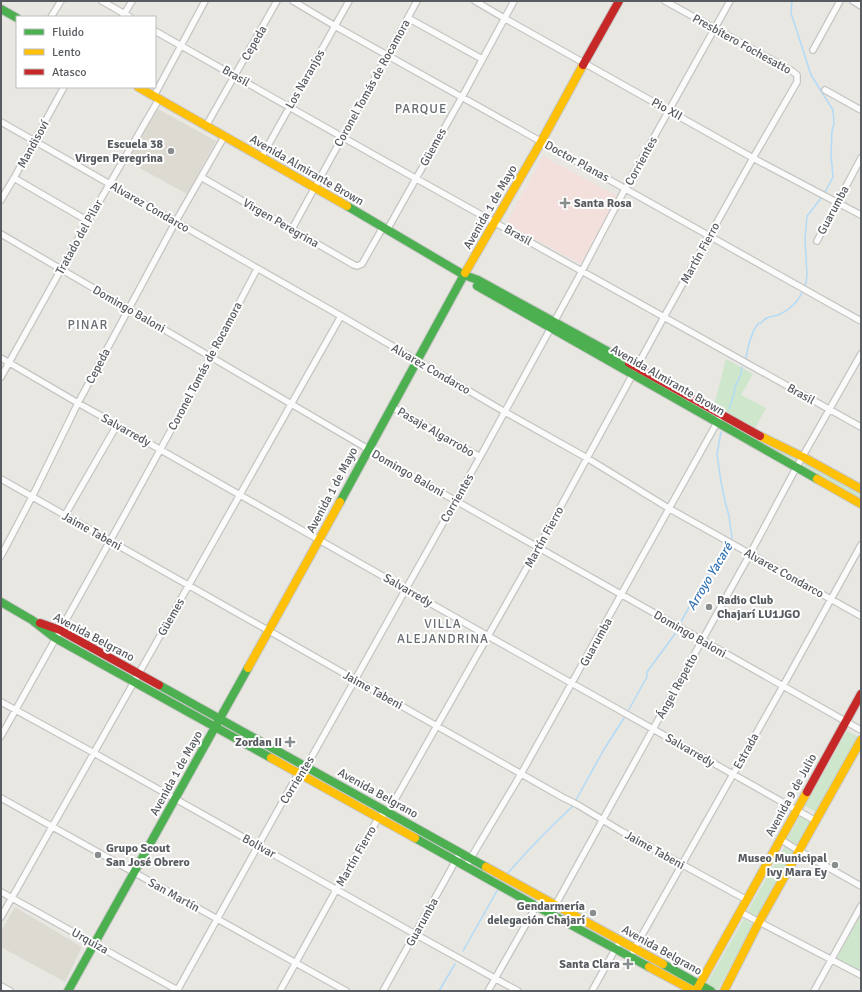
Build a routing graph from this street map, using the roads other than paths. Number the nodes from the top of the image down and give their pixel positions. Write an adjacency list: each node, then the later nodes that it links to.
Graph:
1 (60, 1): 18 (street)
2 (102, 1): 19 (street)
3 (132, 1): 19 (street)
4 (205, 1): 26 (street, Tratado del Pilar)
5 (277, 1): 32 (street, Cepeda)
6 (293, 1): 23 (street, Doctor Planas)
7 (349, 1): 23 (street, Los Naranjos)
8 (417, 1): 21 (street, Coronel Tomás de Rocamora)
9 (475, 1): 22 (street, Pio XII)
10 (514, 1): 22 (street, Güemes)
11 (619, 1): 30 (main road, Avenida 1 de Mayo)
12 (665, 1): 24 (street, Presbítero Fochesatto)
13 (730, 1): 24 (street, Corrientes)
14 (840, 1): 27 (street)
15 (853, 1): 16 (street)
16 (861, 6)
17 (1, 9): 20 (main road)
18 (52, 16)
19 (126, 16)
20 (16, 17)
21 (408, 18): 28 (street, Coronel Tomás de Rocamora); 29 (street)
22 (504, 18): 29 (street, Güemes); 30 (street, Pio XII)
23 (335, 26): 28 (street, Doctor Planas); 38 (street, Los Naranjos)
24 (715, 28): 31 (street, Presbítero Fochesatto); 39 (street, Corrientes)
25 (156, 32): 26 (street, Brasil)
26 (181, 45): 32 (street, Brasil); 36 (street, Tratado del Pilar)
27 (813, 50)
28 (388, 56): 37 (street, Doctor Planas); 43 (street, Coronel Tomás de Rocamora)
29 (482, 59): 37 (street, Güemes)
30 (584, 63): 39 (street, Pio XII); 46 (main road, Avenida 1 de Mayo)
31 (797, 75): 48 (street, Martín Fierro)
32 (235, 76): 38 (street, Brasil); 42 (street, Cepeda)
33 (63, 88): 45 (street, Mandisoví)
34 (140, 88): 36 (main road, Avenida Almirante Brown)
35 (825, 90): 40 (street)
36 (156, 97): 42 (main road, Avenida Almirante Brown); 53 (street, Tratado del Pilar)
37 (462, 97): 46 (street, Doctor Planas); 52 (street, Güemes)
38 (290, 107): 43 (street, Brasil); 47 (street, Los Naranjos)
39 (669, 110): 48 (street, Pio XII); 55 (street, Corrientes)
40 (861, 110)
41 (1, 122): 45 (street, Alvarez Condarco)
42 (206, 126): 44 (main road, Avenida Almirante Brown)
43 (343, 136): 52 (street, Brasil); 54 (street, Coronel Tomás de Rocamora)
44 (224, 137): 47 (main road, Avenida Almirante Brown); 50 (street, Cepeda)
45 (35, 141): 51 (street, Mandisoví); 53 (street, Alvarez Condarco)
46 (541, 142): 55 (street, Doctor Planas); 61 (main road, Avenida 1 de Mayo)
47 (261, 158): 54 (main road, Avenida Almirante Brown)
48 (753, 158): 57 (street, Pio XII); 65 (street, Martín Fierro)
49 (861, 158): 57 (street, Guarumba)
50 (201, 177): 59 (street, Cepeda); 63 (street, Virgen Peregrina)
51 (14, 178): 56 (street, Mandisoví); 60 (street)
52 (416, 178): 61 (street, Brasil); 62 (street, Güemes)
53 (110, 184): 59 (street, Alvarez Condarco); 60 (street, Tratado del Pilar)
54 (314, 188): 62 (main road, Avenida Almirante Brown); 63 (street, Coronel Tomás de Rocamora)
55 (625, 188): 65 (street, Doctor Planas); 70 (street, Corrientes)
56 (1, 200)
57 (837, 202): 58 (street, Pio XII); 66 (street, Guarumba)
58 (861, 215)
59 (176, 221): 69 (street, Alvarez Condarco); 72 (street, Cepeda)
60 (88, 222): 68 (street, Tratado del Pilar)
61 (496, 222): 70 (street, Brasil); 71 (main road, Avenida 1 de Mayo)
62 (385, 228): 67 (street, Güemes); 71 (main road, Avenida Almirante Brown)
63 (292, 229): 67 (street, Virgen Peregrina)
64 (1, 234): 68 (street, Domingo Baloni)
65 (710, 236): 74 (street, Martín Fierro); 75 (street, Doctor Planas)
66 (817, 241)
67 (362, 264)
68 (61, 269): 72 (street, Domingo Baloni); 81 (street, Tratado del Pilar)
69 (257, 269): 73 (street, Alvarez Condarco); 78 (street, Coronel Tomás de Rocamora)
70 (582, 271): 74 (street, Brasil); 76 (street, Corrientes)
71 (464, 275): 76 (main road, Avenida Almirante Brown); 80 (main road, Avenida 1 de Mayo)
72 (129, 309): 78 (street, Domingo Baloni); 84 (street, Cepeda)
73 (341, 316): 80 (street, Alvarez Condarco); 85 (street, Güemes)
74 (664, 317): 82 (street, Martín Fierro); 87 (street, Brasil)
75 (861, 321)
76 (552, 325): 82 (main road, Avenida Almirante Brown); 88 (street, Corrientes)
77 (861, 354): 87 (street, Ángel Repetto)
78 (211, 357): 85 (street, Domingo Baloni); 92 (street, Coronel Tomás de Rocamora)
79 (1, 358): 81 (street, Salvarredy)
80 (418, 361): 86 (main road, Avenida 1 de Mayo); 88 (street, Alvarez Condarco)
81 (9, 363): 83 (street, Tratado del Pilar); 84 (street, Salvarredy)
82 (635, 371): 89 (main road, Avenida Almirante Brown); 96 (street, Martín Fierro)
83 (1, 376)
84 (78, 403): 90 (street, Salvarredy); 101 (street, Cepeda)
85 (291, 404): 93 (street, Domingo Baloni); 100 (street, Güemes)
86 (392, 407): 93 (main road, Avenida 1 de Mayo); 94 (street, Pasaje Algarrobo)
87 (830, 410): 91 (street, Brasil); 95 (street, Ángel Repetto)
88 (504, 412): 94 (street, Corrientes); 96 (street, Alvarez Condarco)
89 (719, 418): 95 (main road, Avenida Almirante Brown); 97 (main road, Avenida Almirante Brown); 104 (street, Guarumba)
90 (117, 424): 92 (street, Salvarredy); 105 (street)
91 (861, 427)
92 (161, 449): 100 (street, Salvarredy); 107 (street, Coronel Tomás de Rocamora)
93 (368, 450): 102 (street, Domingo Baloni); 106 (main road, Avenida 1 de Mayo)
94 (480, 457): 102 (street, Corrientes)
95 (803, 457): 97 (street, Ángel Repetto); 99 (main road, Avenida Almirante Brown)
96 (587, 458): 104 (street, Alvarez Condarco); 109 (street, Martín Fierro)
97 (796, 468): 103 (main road, Avenida Almirante Brown); 110 (street, Ángel Repetto)
98 (1, 480): 101 (street, Jaime Tabeni)
99 (861, 489)
100 (240, 494): 106 (street, Salvarredy); 112 (street, Güemes)
101 (32, 497): 105 (street, Jaime Tabeni); 111 (street, Cepeda)
102 (455, 501): 109 (street, Domingo Baloni); 113 (street, Corrientes)
103 (861, 504)
104 (670, 508): 110 (street, Alvarez Condarco); 114 (street, Guarumba)
105 (65, 515): 107 (street, Jaime Tabeni)
106 (320, 539): 113 (street, Salvarredy); 120 (main road, Avenida 1 de Mayo)
107 (110, 541): 112 (street, Jaime Tabeni); 119 (street, Coronel Tomás de Rocamora)
108 (861, 545): 115 (street, Estrada)
109 (538, 548): 114 (street, Domingo Baloni); 121 (street, Martín Fierro)
110 (750, 554): 115 (street, Alvarez Condarco); 123 (street, Ángel Repetto)
111 (1, 556)
112 (189, 586): 120 (street, Jaime Tabeni); 124 (street, Güemes)
113 (406, 589): 121 (street, Salvarredy); 125 (street, Corrientes)
114 (622, 595): 123 (street, Domingo Baloni); 127 (street, Guarumba)
115 (830, 599): 117 (street, Alvarez Condarco); 128 (street, Estrada)
116 (1, 602): 118 (main road, Avenida Belgrano)
117 (861, 616)
118 (32, 620): 119 (main road, Avenida Belgrano); 122 (main road, Avenida Belgrano)
119 (60, 630): 122 (street, Coronel Tomás de Rocamora); 124 (main road, Avenida Belgrano)
120 (268, 631): 125 (street, Jaime Tabeni); 132 (main road, Avenida 1 de Mayo)
121 (488, 636): 127 (street, Salvarredy); 134 (street, Martín Fierro)
122 (56, 638): 126 (main road, Avenida Belgrano); 131 (street, Coronel Tomás de Rocamora)
123 (702, 641): 128 (street, Domingo Baloni); 136 (street, Ángel Repetto)
124 (138, 674): 126 (street, Güemes); 132 (main road, Avenida Belgrano)
125 (355, 680): 134 (street, Jaime Tabeni); 141 (street, Corrientes)
126 (134, 682): 135 (main road, Avenida Belgrano); 140 (street, Güemes)
127 (572, 683): 136 (street, Salvarredy); 143 (street, Guarumba)
128 (783, 686): 133 (street, Domingo Baloni); 144 (street, Estrada)
129 (861, 694): 133 (main road, Avenida 9 de Julio)
130 (1, 702): 131 (street, Bolivar)
131 (15, 710): 138 (street, Coronel Tomás de Rocamora); 140 (street, Bolivar)
132 (219, 719): 135 (main road, Avenida 1 de Mayo); 141 (main road, Avenida Belgrano)
133 (846, 722): 137 (street, Domingo Baloni); 147 (main road, Avenida 9 de Julio)
134 (437, 726): 143 (street, Jaime Tabeni); 148 (street, Martín Fierro)
135 (215, 727): 142 (main road, Avenida Belgrano); 146 (main road, Avenida 1 de Mayo)
136 (653, 729): 144 (street, Salvarredy); 150 (street, Ángel Repetto)
137 (861, 730)
138 (1, 736)
139 (861, 740): 151 (main road)
140 (94, 753): 146 (street, Bolivar); 152 (street, Güemes)
141 (306, 767): 142 (street, Corrientes); 148 (main road, Avenida Belgrano)
142 (298, 774): 149 (main road, Avenida Belgrano); 154 (street, Corrientes)
143 (521, 774): 150 (street, Jaime Tabeni); 157 (street, Guarumba)
144 (733, 774): 147 (street, Salvarredy); 159 (street, Estrada)
145 (1, 798): 152 (street, San Martín)
146 (175, 799): 154 (street, Bolivar); 161 (main road, Avenida 1 de Mayo)
147 (796, 810): 151 (street, Salvarredy); 153 (main road, Avenida 9 de Julio)
148 (388, 812): 149 (street, Martín Fierro); 156 (main road, Avenida Belgrano)
149 (378, 817): 158 (main road, Avenida Belgrano); 163 (street, Martín Fierro)
150 (602, 820): 159 (street, Jaime Tabeni); 168 (street, Ángel Repetto)
151 (816, 821): 155 (main road)
152 (52, 827): 161 (street, San Martín); 165 (street, Güemes)
153 (780, 839): 155 (street); 167 (main road, Avenida 9 de Julio)
154 (258, 846): 163 (street, Bolivar); 174 (street, Corrientes)
155 (799, 851): 162 (street); 175 (main road)
156 (460, 852): 157 (main road, Avenida Belgrano); 158 (street, Guarumba)
157 (470, 859): 160 (street, Guarumba); 166 (main road, Avenida Belgrano)
158 (456, 861): 160 (main road, Avenida Belgrano); 176 (street, Guarumba)
159 (682, 865): 167 (street, Jaime Tabeni); 180 (street, Estrada)
160 (466, 866): 169 (main road, Avenida Belgrano)
161 (134, 873): 174 (street, San Martín); 178 (main road, Avenida 1 de Mayo)
162 (861, 886)
163 (336, 890): 176 (street, Bolivar); 183 (street, Martín Fierro)
164 (1, 892): 165 (street, Urquiza)
165 (12, 898): 173 (street, Güemes); 178 (street, Urquiza)
166 (541, 898): 168 (main road, Avenida Belgrano); 169 (street)
167 (746, 900): 171 (main road, Avenida 9 de Julio)
168 (556, 905): 172 (street, Ángel Repetto); 177 (main road, Avenida Belgrano)
169 (536, 906): 172 (main road, Avenida Belgrano); 185 (street)
170 (861, 906): 182 (street)
171 (740, 912): 175 (street); 187 (main road, Avenida 9 de Julio)
172 (551, 913): 179 (main road, Avenida Belgrano)
173 (1, 917)
174 (217, 919): 183 (street, San Martín); 190 (street, Corrientes)
175 (759, 922): 182 (street); 198 (main road)
176 (415, 934): 185 (street, Bolivar); 193 (street, Guarumba)
177 (620, 940): 179 (street); 180 (main road, Avenida Belgrano)
178 (94, 944): 189 (main road, Avenida 1 de Mayo); 190 (street, Urquiza)
179 (616, 949): 181 (main road, Avenida Belgrano); 196 (street)
180 (634, 949): 181 (street, Estrada); 187 (main road, Avenida Belgrano)
181 (629, 956): 187 (main road, Avenida Belgrano)
182 (831, 960): 184 (street); 199 (street)
183 (296, 963): 191 (street, Martín Fierro); 192 (street, San Martín)
184 (861, 976)
185 (496, 978): 194 (street); 195 (street, Bolivar)
186 (1, 986): 188 (street)
187 (696, 989): 197 (main road, Avenida Belgrano)
188 (10, 991)
189 (68, 991)
190 (178, 991)
191 (280, 991)
192 (346, 991)
193 (383, 991)
194 (488, 991)
195 (518, 991)
196 (592, 991)
197 (711, 991)
198 (724, 991)
199 (814, 991)

